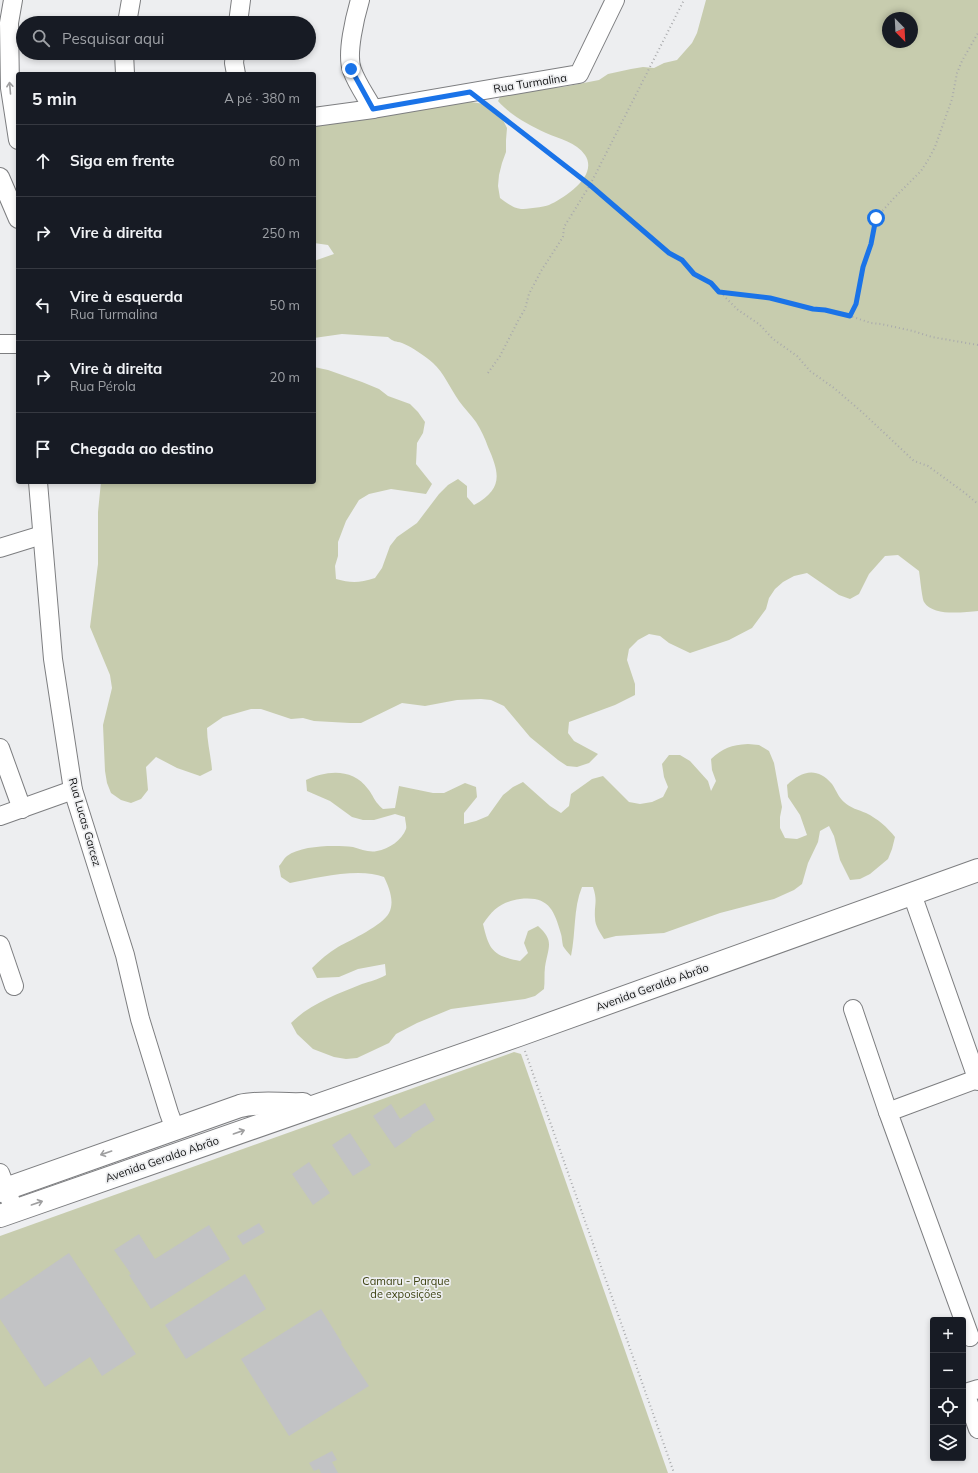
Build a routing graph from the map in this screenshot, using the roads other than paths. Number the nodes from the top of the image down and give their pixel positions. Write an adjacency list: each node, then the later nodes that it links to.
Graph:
1 (13, 0): 14 (street, one-way to 1)
2 (131, 0): 6 (street)
3 (240, 0): 7 (street)
4 (360, 0): 12 (street)
5 (615, 0): 12 (street, Rua Turmalina)
6 (128, 16)
7 (239, 16)
8 (124, 60): 10 (street)
9 (234, 60): 11 (street)
10 (124, 72)
11 (236, 72)
12 (373, 109): 13 (street, Rua Turmalina)
13 (316, 116)
14 (16, 127)
15 (0, 178): 16 (street)
16 (16, 214)
17 (0, 344): 18 (street)
18 (16, 344)
19 (38, 484): 20 (street, Rua Lucas Garcez)
20 (42, 535): 21 (street); 23 (street, Rua Lucas Garcez)
21 (0, 548)
22 (0, 748): 24 (street)
23 (74, 790): 24 (street); 34 (street, Rua Lucas Garcez)
24 (22, 809): 25 (street)
25 (0, 816)
26 (978, 870): 27 (main road, Avenida Geraldo Abrão)
27 (912, 894): 31 (street); 32 (main road, Avenida Geraldo Abrão)
28 (0, 945): 29 (street)
29 (14, 986)
30 (853, 1009): 33 (street)
31 (978, 1080): 33 (street)
32 (324, 1102): 34 (main road, Avenida Geraldo Abrão); 36 (main road, Avenida Geraldo Abrão, one-way to 32)
33 (888, 1112): 37 (street)
34 (175, 1129): 35 (main road, Avenida Geraldo Abrão, one-way to 35)
35 (2, 1184): 36 (street)
36 (7, 1214)
37 (970, 1337)
38 (978, 1389): 39 (street)
39 (978, 1429)

